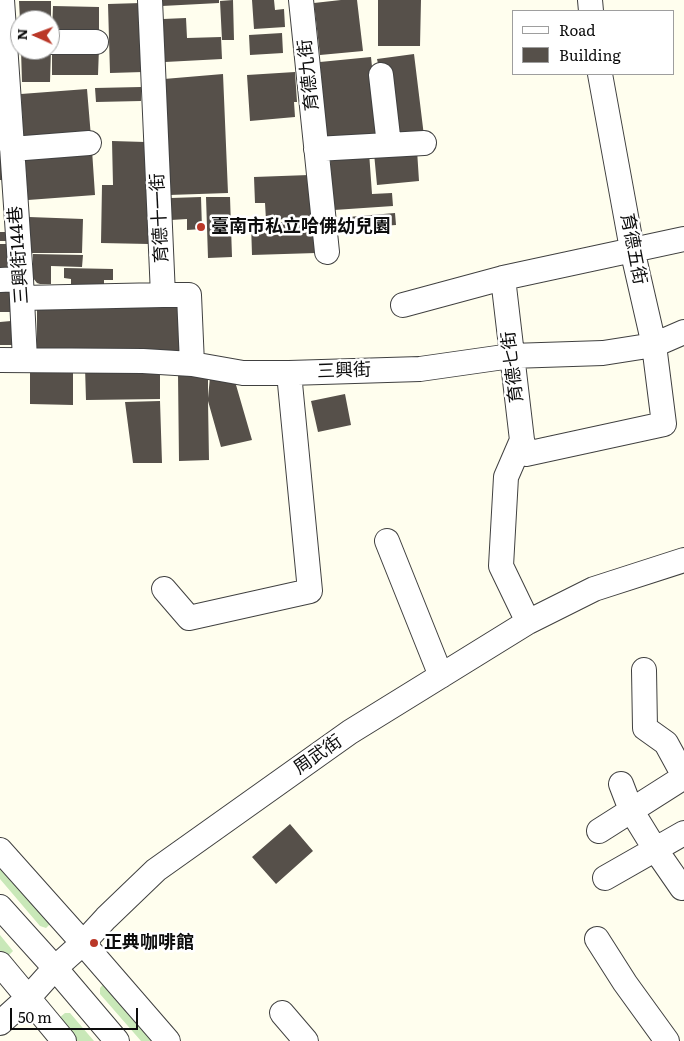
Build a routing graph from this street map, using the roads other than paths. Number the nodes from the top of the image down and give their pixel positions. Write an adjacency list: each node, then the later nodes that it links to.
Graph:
1 (2, 0): 4 (street, 三興街144巷)
2 (150, 0): 20 (street, 育德十一街)
3 (301, 0): 14 (street, 育德九街)
4 (10, 31)
5 (60, 42): 6 (street)
6 (96, 42)
7 (13, 60): 13 (street, 三興街144巷)
8 (381, 75): 12 (street)
9 (600, 75): 16 (street, 育德五街)
10 (424, 142): 12 (street)
11 (89, 143): 13 (street)
12 (389, 145): 14 (street)
13 (12, 149): 19 (street, 三興街144巷)
14 (316, 149): 17 (street, 育德九街)
15 (684, 239): 16 (street)
16 (632, 249): 18 (street); 23 (street, 育德五街)
17 (327, 252)
18 (503, 278): 21 (street); 24 (street, 育德七街)
19 (14, 286): 20 (street); 26 (street, 三興街144巷)
20 (164, 295): 27 (street)
21 (403, 305)
22 (684, 332): 23 (street, 三興街)
23 (654, 345): 24 (street, 三興街); 29 (street, 育德五街)
24 (511, 356): 28 (street, 三興街); 29 (street, 育德七街)
25 (0, 360): 26 (street, 三興街)
26 (25, 360): 27 (street, 三興街)
27 (192, 364): 28 (street, 三興街)
28 (289, 373): 32 (street)
29 (524, 447): 33 (street)
30 (387, 541): 35 (street)
31 (684, 560): 33 (street, 周武街)
32 (164, 589)
33 (528, 622): 35 (street, 周武街)
34 (644, 670): 36 (street)
35 (441, 676): 48 (street, 周武街)
36 (675, 739): 37 (street)
37 (684, 776): 39 (street)
38 (620, 784): 39 (street)
39 (632, 810): 40 (street); 42 (street)
40 (600, 831)
41 (684, 833): 42 (street)
42 (656, 849): 44 (street); 45 (street)
43 (0, 850): 48 (street)
44 (605, 878)
45 (682, 888)
46 (0, 907): 50 (street)
47 (597, 940): 58 (street)
48 (83, 943): 50 (street, 周武街); 57 (street)
49 (0, 964): 51 (street)
50 (56, 968): 51 (street, 周武街); 56 (street)
51 (29, 997): 53 (street, 周武街); 55 (street)
52 (282, 1013): 54 (street)
53 (0, 1023)
54 (299, 1039)
55 (64, 1041)
56 (116, 1041)
57 (168, 1041)
58 (667, 1041)

